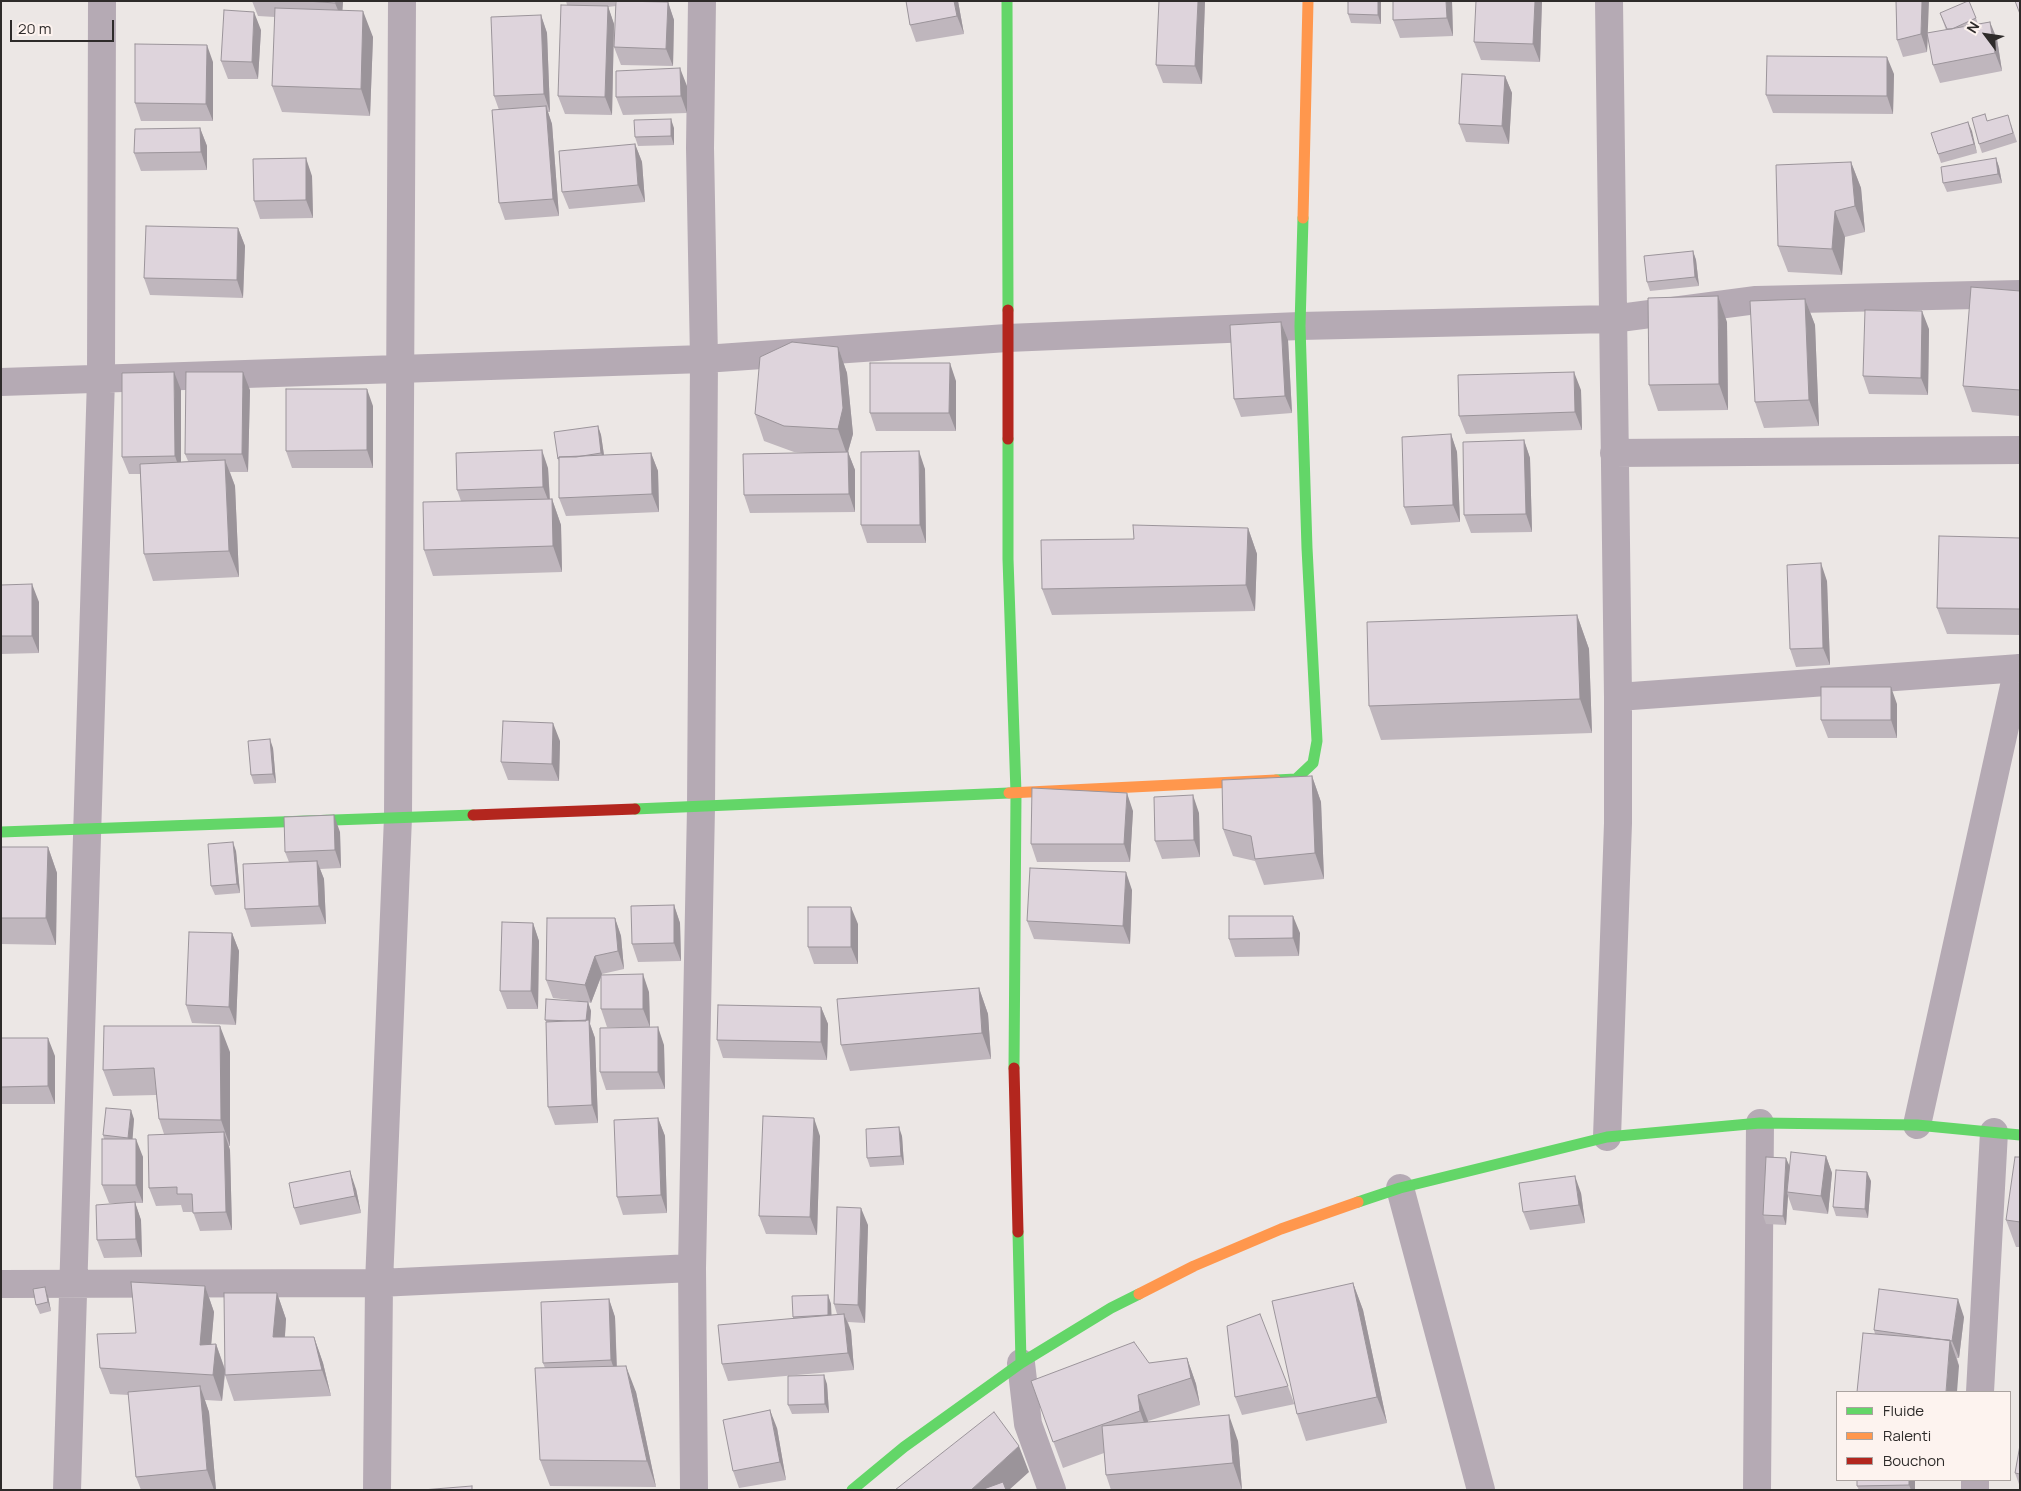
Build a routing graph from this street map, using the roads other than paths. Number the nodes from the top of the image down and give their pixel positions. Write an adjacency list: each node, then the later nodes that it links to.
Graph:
1 (102, 1): 13 (street)
2 (402, 1): 12 (street)
3 (702, 1): 11 (street)
4 (1007, 1): 10 (main road)
5 (1308, 1): 9 (main road)
6 (1609, 1): 8 (street)
7 (2020, 294): 8 (street)
8 (1612, 319): 9 (street); 16 (street)
9 (1300, 326): 10 (street); 19 (main road)
10 (1007, 338): 11 (street); 19 (main road)
11 (704, 359): 12 (street); 20 (street)
12 (400, 368): 13 (street); 21 (street)
13 (100, 379): 14 (street); 22 (street)
14 (1, 382)
15 (2020, 450): 16 (street)
16 (1614, 453): 18 (street)
17 (2019, 668): 18 (street); 25 (street)
18 (1618, 696): 27 (street)
19 (1016, 793): 20 (main road); 33 (main road)
20 (701, 807): 21 (main road); 29 (street)
21 (398, 817): 22 (main road); 30 (street)
22 (87, 828): 23 (main road); 32 (street)
23 (1, 832)
24 (1760, 1123): 25 (main road); 27 (main road); 41 (street)
25 (1918, 1125): 26 (main road)
26 (2007, 1133): 34 (street)
27 (1607, 1137): 28 (main road)
28 (1400, 1188): 33 (main road); 40 (street)
29 (692, 1268): 30 (street); 37 (street)
30 (379, 1283): 32 (street); 36 (street)
31 (1, 1284): 32 (street)
32 (72, 1284): 35 (street)
33 (1020, 1363): 38 (main road); 39 (street)
34 (1980, 1391)
35 (67, 1490)
36 (377, 1490)
37 (694, 1490)
38 (852, 1490)
39 (1052, 1490)
40 (1481, 1490)
41 (1757, 1490)

